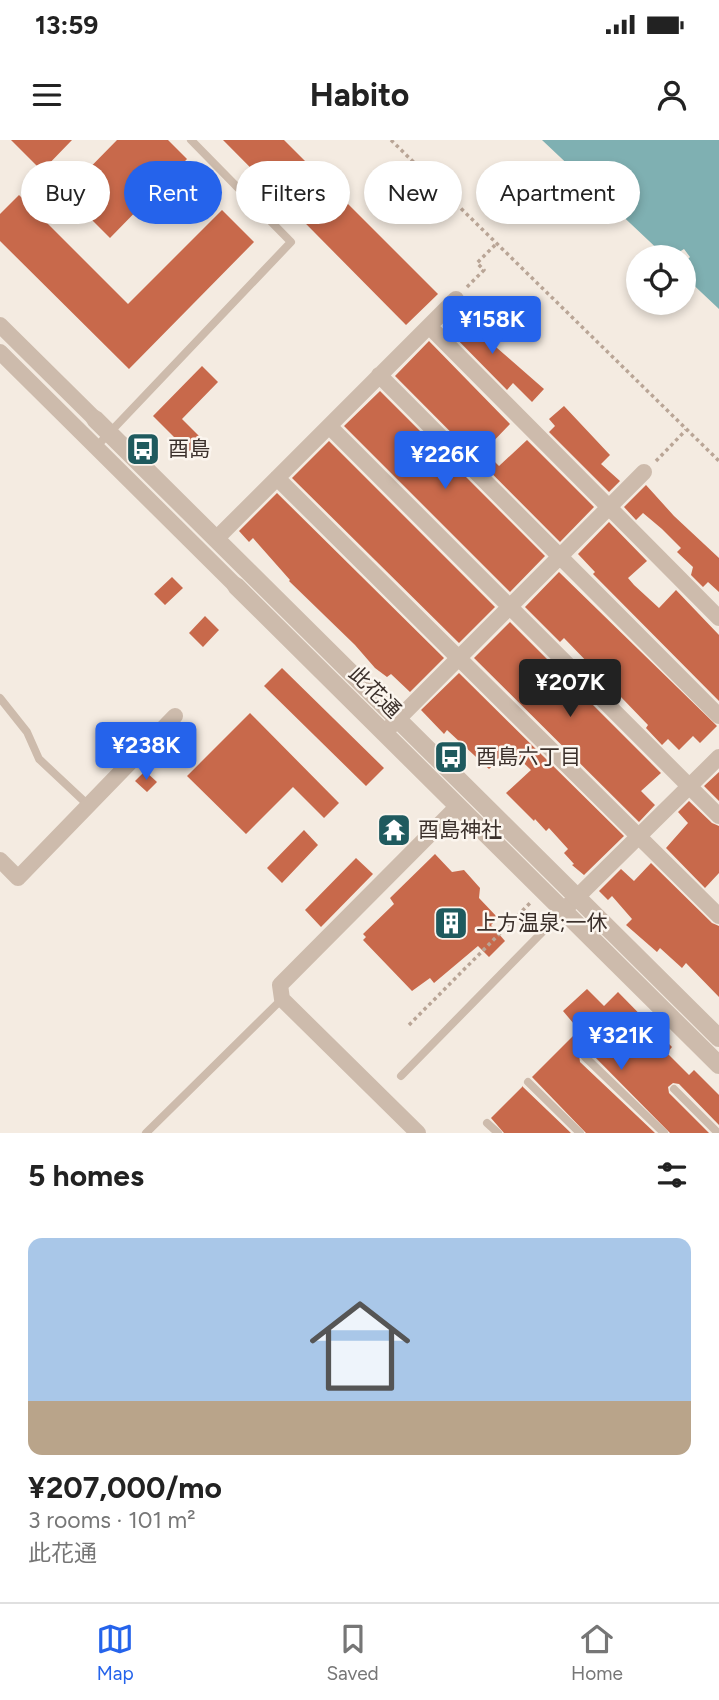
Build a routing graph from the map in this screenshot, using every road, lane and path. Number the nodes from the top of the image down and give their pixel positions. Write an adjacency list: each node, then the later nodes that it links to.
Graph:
1 (191, 140): 12 (lane)
2 (391, 140): 3 (path)
3 (496, 244): 4 (path); 11 (path)
4 (456, 299): 5 (street)
5 (429, 326): 8 (street); 17 (street)
6 (3, 336): 9 (street, 此花通)
7 (0, 352): 13 (street, 此花通)
8 (379, 375): 10 (street); 19 (street)
9 (95, 419): 12 (street, 此花通)
10 (329, 426): 16 (street); 21 (street)
11 (686, 430): 14 (path); 15 (path)
12 (108, 433): 13 (lane); 18 (street, 此花通)
13 (96, 447): 20 (street, 此花通)
14 (719, 461)
15 (644, 472): 17 (street)
16 (277, 478): 18 (street); 23 (street)
17 (608, 508): 19 (street); 22 (street)
18 (216, 540): 27 (street, 此花通)
19 (559, 558): 21 (street); 26 (street)
20 (236, 586): 28 (street, 此花通)
21 (510, 607): 23 (street); 30 (street)
22 (719, 618)
23 (458, 657): 27 (street); 34 (street)
24 (0, 698): 31 (lane)
25 (175, 716): 31 (street)
26 (719, 716)
27 (398, 719): 28 (street); 36 (street, 此花通)
28 (384, 733): 32 (street, 此花通)
29 (719, 757): 30 (street)
30 (690, 787): 33 (street); 34 (street)
31 (87, 804): 35 (street)
32 (458, 806): 38 (street, 此花通); 40 (street)
33 (719, 816)
34 (639, 837): 36 (street); 39 (street)
35 (0, 860)
36 (577, 897): 38 (street); 42 (street, 此花通)
37 (532, 901): 41 (path)
38 (564, 911): 44 (street, 此花通); 45 (lane)
39 (719, 916)
40 (282, 999): 49 (lane); 50 (street)
41 (409, 1024)
42 (719, 1038)
43 (585, 1056): 53 (lane)
44 (719, 1065)
45 (401, 1076)
46 (528, 1082): 52 (lane)
47 (674, 1089): 54 (lane)
48 (488, 1123): 51 (lane)
49 (146, 1133)
50 (418, 1133)
51 (498, 1133)
52 (580, 1133)
53 (664, 1133)
54 (718, 1133)

